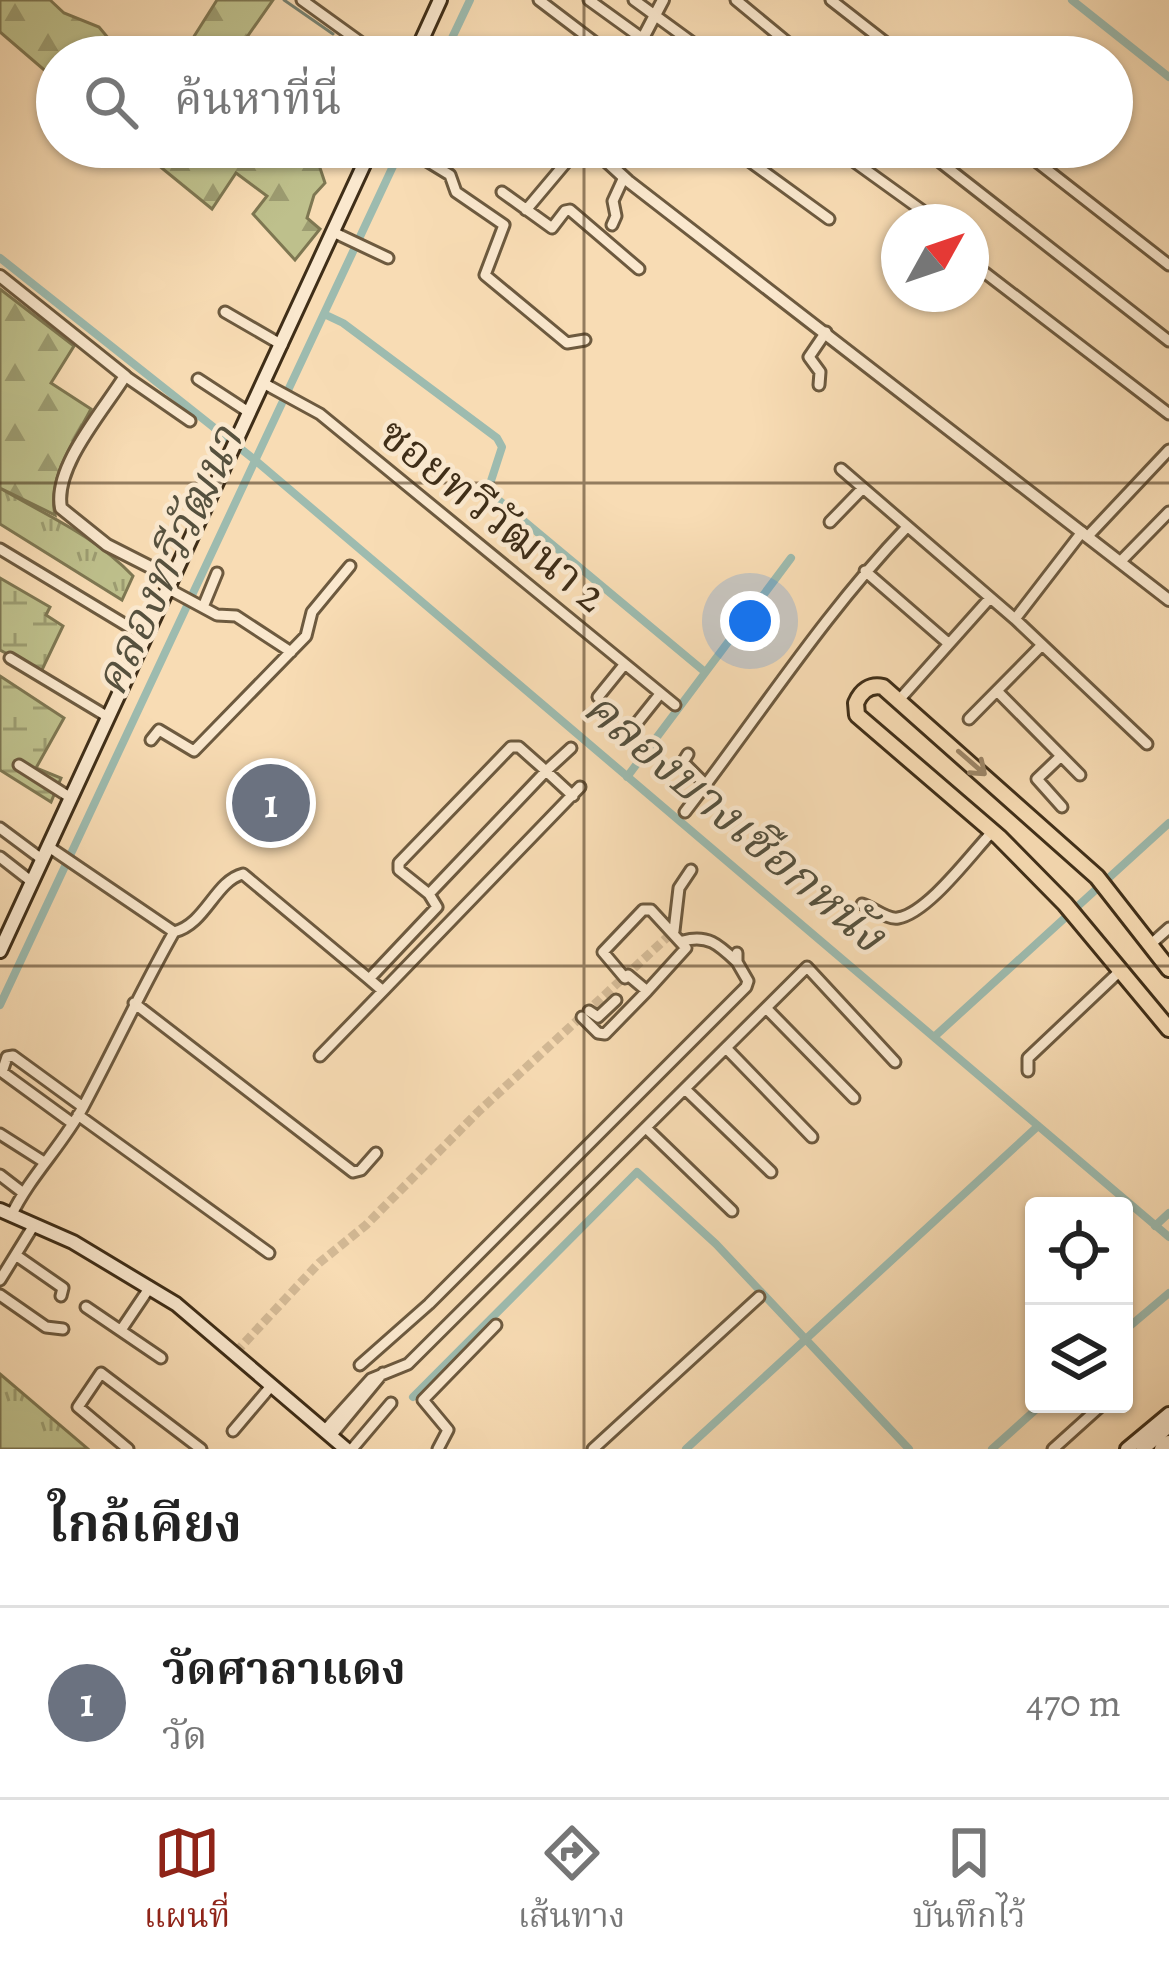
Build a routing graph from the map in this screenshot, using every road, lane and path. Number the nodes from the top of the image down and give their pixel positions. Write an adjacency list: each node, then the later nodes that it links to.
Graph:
1 (302, 0): 13 (street)
2 (440, 0): 14 (main road)
3 (539, 0): 15 (street)
4 (589, 0): 16 (street)
5 (634, 0): 12 (street)
6 (663, 0): 12 (street)
7 (723, 0): 10 (street)
8 (759, 0): 11 (street)
9 (831, 0): 20 (street)
10 (737, 2): 11 (street)
11 (750, 14): 19 (street)
12 (656, 15): 17 (street); 18 (street)
13 (352, 36)
14 (424, 36)
15 (586, 36)
16 (639, 36)
17 (645, 36)
18 (684, 36)
19 (778, 36)
20 (877, 36)
21 (364, 168): 35 (main road)
22 (440, 168): 43 (street)
23 (562, 168): 32 (street)
24 (613, 168): 29 (street)
25 (759, 168): 33 (street)
26 (863, 168): 31 (street)
27 (948, 168): 44 (street)
28 (1045, 168): 37 (street)
29 (624, 178): 34 (street); 42 (street)
30 (502, 192): 32 (street)
31 (913, 204)
32 (526, 210): 38 (street)
33 (829, 219)
34 (612, 225)
35 (338, 234): 36 (street); 45 (main road)
36 (388, 258)
37 (1169, 266)
38 (639, 269)
39 (0, 276): 46 (street)
40 (989, 276): 51 (street)
41 (225, 312): 45 (street)
42 (826, 332): 48 (street); 59 (street)
43 (585, 340)
44 (1169, 340)
45 (282, 345): 49 (main road)
46 (125, 376): 52 (street); 65 (street)
47 (198, 379): 50 (street)
48 (819, 386)
49 (270, 387): 50 (main road); 75 (street, ซอยทวีวัฒนา 2)
50 (250, 413): 65 (main road)
51 (1169, 414)
52 (190, 421)
53 (1169, 450): 59 (street)
54 (842, 469): 55 (street)
55 (862, 488): 57 (street); 58 (street)
56 (1169, 512): 61 (street)
57 (830, 522)
58 (907, 527): 63 (street); 66 (street)
59 (1085, 534): 61 (street); 69 (street)
60 (0, 549): 70 (street)
61 (1121, 561): 67 (street)
62 (350, 566): 73 (street)
63 (865, 572): 71 (street); 92 (street)
64 (217, 573): 68 (street)
65 (172, 587): 68 (street); 70 (main road)
66 (990, 598): 69 (street); 71 (street)
67 (1169, 599)
68 (202, 607): 73 (street)
69 (1015, 619): 72 (street)
70 (144, 637): 81 (main road)
71 (948, 643): 79 (street)
72 (1042, 646): 76 (street); 85 (street)
73 (291, 652): 84 (street)
74 (10, 658): 81 (street)
75 (624, 664): 77 (street, ซอยทวีวัฒนา 2); 78 (street)
76 (998, 692): 82 (street); 88 (street)
77 (659, 694): 80 (street, ซอยทวีวัฒนา 2); 83 (street)
78 (598, 698)
79 (899, 700): 97 (main road); 110 (main road, one-way to 110)
80 (674, 705)
81 (108, 717): 93 (main road)
82 (969, 719)
83 (628, 734)
84 (151, 740)
85 (1147, 744)
86 (571, 748): 90 (street)
87 (688, 754): 92 (street)
88 (1061, 756): 91 (street); 94 (street)
89 (19, 765): 93 (street)
90 (546, 771): 102 (street); 102 (street); 108 (street)
91 (1079, 775)
92 (706, 785): 95 (street)
93 (71, 798): 98 (main road)
94 (1062, 807)
95 (685, 812)
96 (0, 828): 98 (street)
97 (992, 832): 103 (street); 115 (main road)
98 (50, 854): 101 (main road); 107 (street)
99 (0, 857): 101 (street)
100 (691, 870): 106 (street)
101 (32, 882): 111 (main road)
102 (429, 893): 104 (street)
103 (862, 904)
104 (421, 924): 108 (street); 116 (street)
105 (1169, 928): 110 (street)
106 (674, 931): 109 (street); 118 (street)
107 (174, 932): 116 (street); 120 (street)
108 (434, 937): 117 (street)
109 (683, 941): 118 (street); 153 (street)
110 (1151, 944): 114 (main road)
111 (0, 951)
112 (819, 955): 113 (street)
113 (807, 968): 121 (street); 125 (street)
114 (1169, 968)
115 (1121, 970): 122 (main road); 126 (street)
116 (369, 979): 117 (street)
117 (382, 991): 124 (street)
118 (646, 991): 119 (street)
119 (616, 1000)
120 (134, 1003): 129 (street); 133 (street)
121 (766, 1008): 123 (street); 128 (street)
122 (1169, 1029)
123 (726, 1048): 127 (street); 132 (street)
124 (320, 1056)
125 (896, 1062)
126 (1028, 1071)
127 (686, 1089): 130 (street); 135 (street)
128 (854, 1098)
129 (78, 1115): 129 (street); 134 (street); 141 (street)
130 (646, 1128): 138 (street); 160 (street)
131 (0, 1134): 134 (street)
132 (812, 1137)
133 (376, 1154)
134 (44, 1162): 137 (street)
135 (771, 1172)
136 (0, 1174): 137 (street)
137 (22, 1192): 139 (street)
138 (732, 1211)
139 (6, 1213): 140 (main road)
140 (34, 1225): 142 (street); 144 (main road)
141 (269, 1253)
142 (17, 1256): 143 (street); 146 (street)
143 (0, 1279)
144 (150, 1287): 151 (street); 154 (main road)
145 (0, 1295): 150 (street)
146 (61, 1296)
147 (759, 1297): 166 (street)
148 (86, 1307): 151 (street)
149 (496, 1325): 165 (street)
150 (62, 1329)
151 (121, 1330): 152 (street)
152 (160, 1358)
153 (360, 1365)
154 (272, 1384): 159 (street); 160 (main road)
155 (392, 1402): 164 (street)
156 (1092, 1413): 167 (street)
157 (1169, 1414): 168 (main road)
158 (1169, 1426): 169 (main road)
159 (233, 1431)
160 (328, 1433): 164 (main road)
161 (1169, 1442): 170 (main road)
162 (128, 1449): 163 (street)
163 (201, 1449)
164 (349, 1449)
165 (438, 1449)
166 (593, 1449)
167 (1053, 1449)
168 (1127, 1449)
169 (1142, 1449)
170 (1161, 1449)

